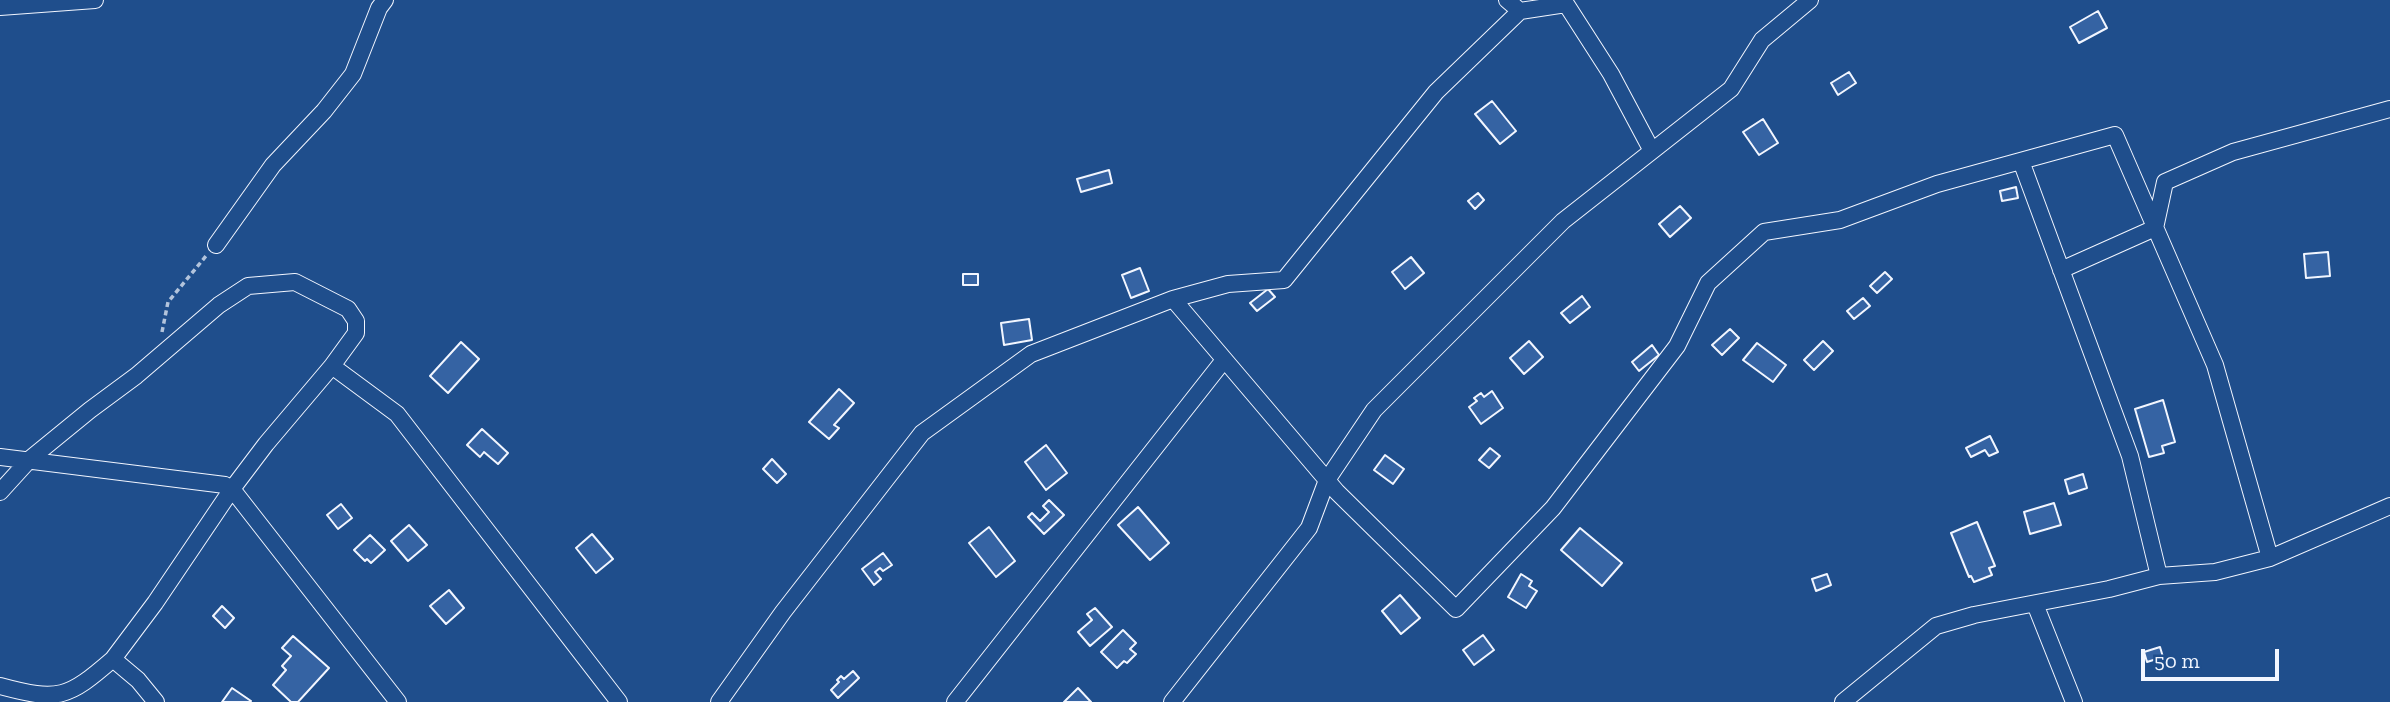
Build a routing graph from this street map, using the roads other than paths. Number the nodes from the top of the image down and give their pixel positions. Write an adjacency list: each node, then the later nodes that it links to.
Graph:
1 (95, 0): 5 (street)
2 (385, 0): 11 (street)
3 (1507, 0): 6 (street)
4 (1810, 0): 8 (street)
5 (0, 7)
6 (1520, 11): 8 (street); 13 (street)
7 (2390, 109): 10 (street)
8 (1652, 151): 18 (street)
9 (2021, 161): 10 (street); 12 (street); 18 (street)
10 (2155, 228): 12 (street); 22 (street)
11 (216, 244)
12 (2062, 270): 23 (street)
13 (1173, 299): 14 (street); 31 (street)
14 (1224, 360): 18 (street); 32 (street)
15 (332, 366): 17 (street); 19 (street); 30 (street)
16 (0, 457): 17 (street)
17 (30, 460): 19 (street); 20 (street)
18 (1327, 480): 33 (street)
19 (232, 489): 25 (street); 29 (street)
20 (0, 492)
21 (2390, 506): 22 (street)
22 (2270, 558): 23 (street)
23 (2159, 576): 24 (street)
24 (2035, 604): 34 (street); 35 (street)
25 (113, 659): 27 (street); 28 (street)
26 (0, 686): 27 (street)
27 (65, 699)
28 (156, 702)
29 (398, 702)
30 (619, 702)
31 (719, 702)
32 (955, 702)
33 (1172, 702)
34 (1843, 702)
35 (2074, 702)

